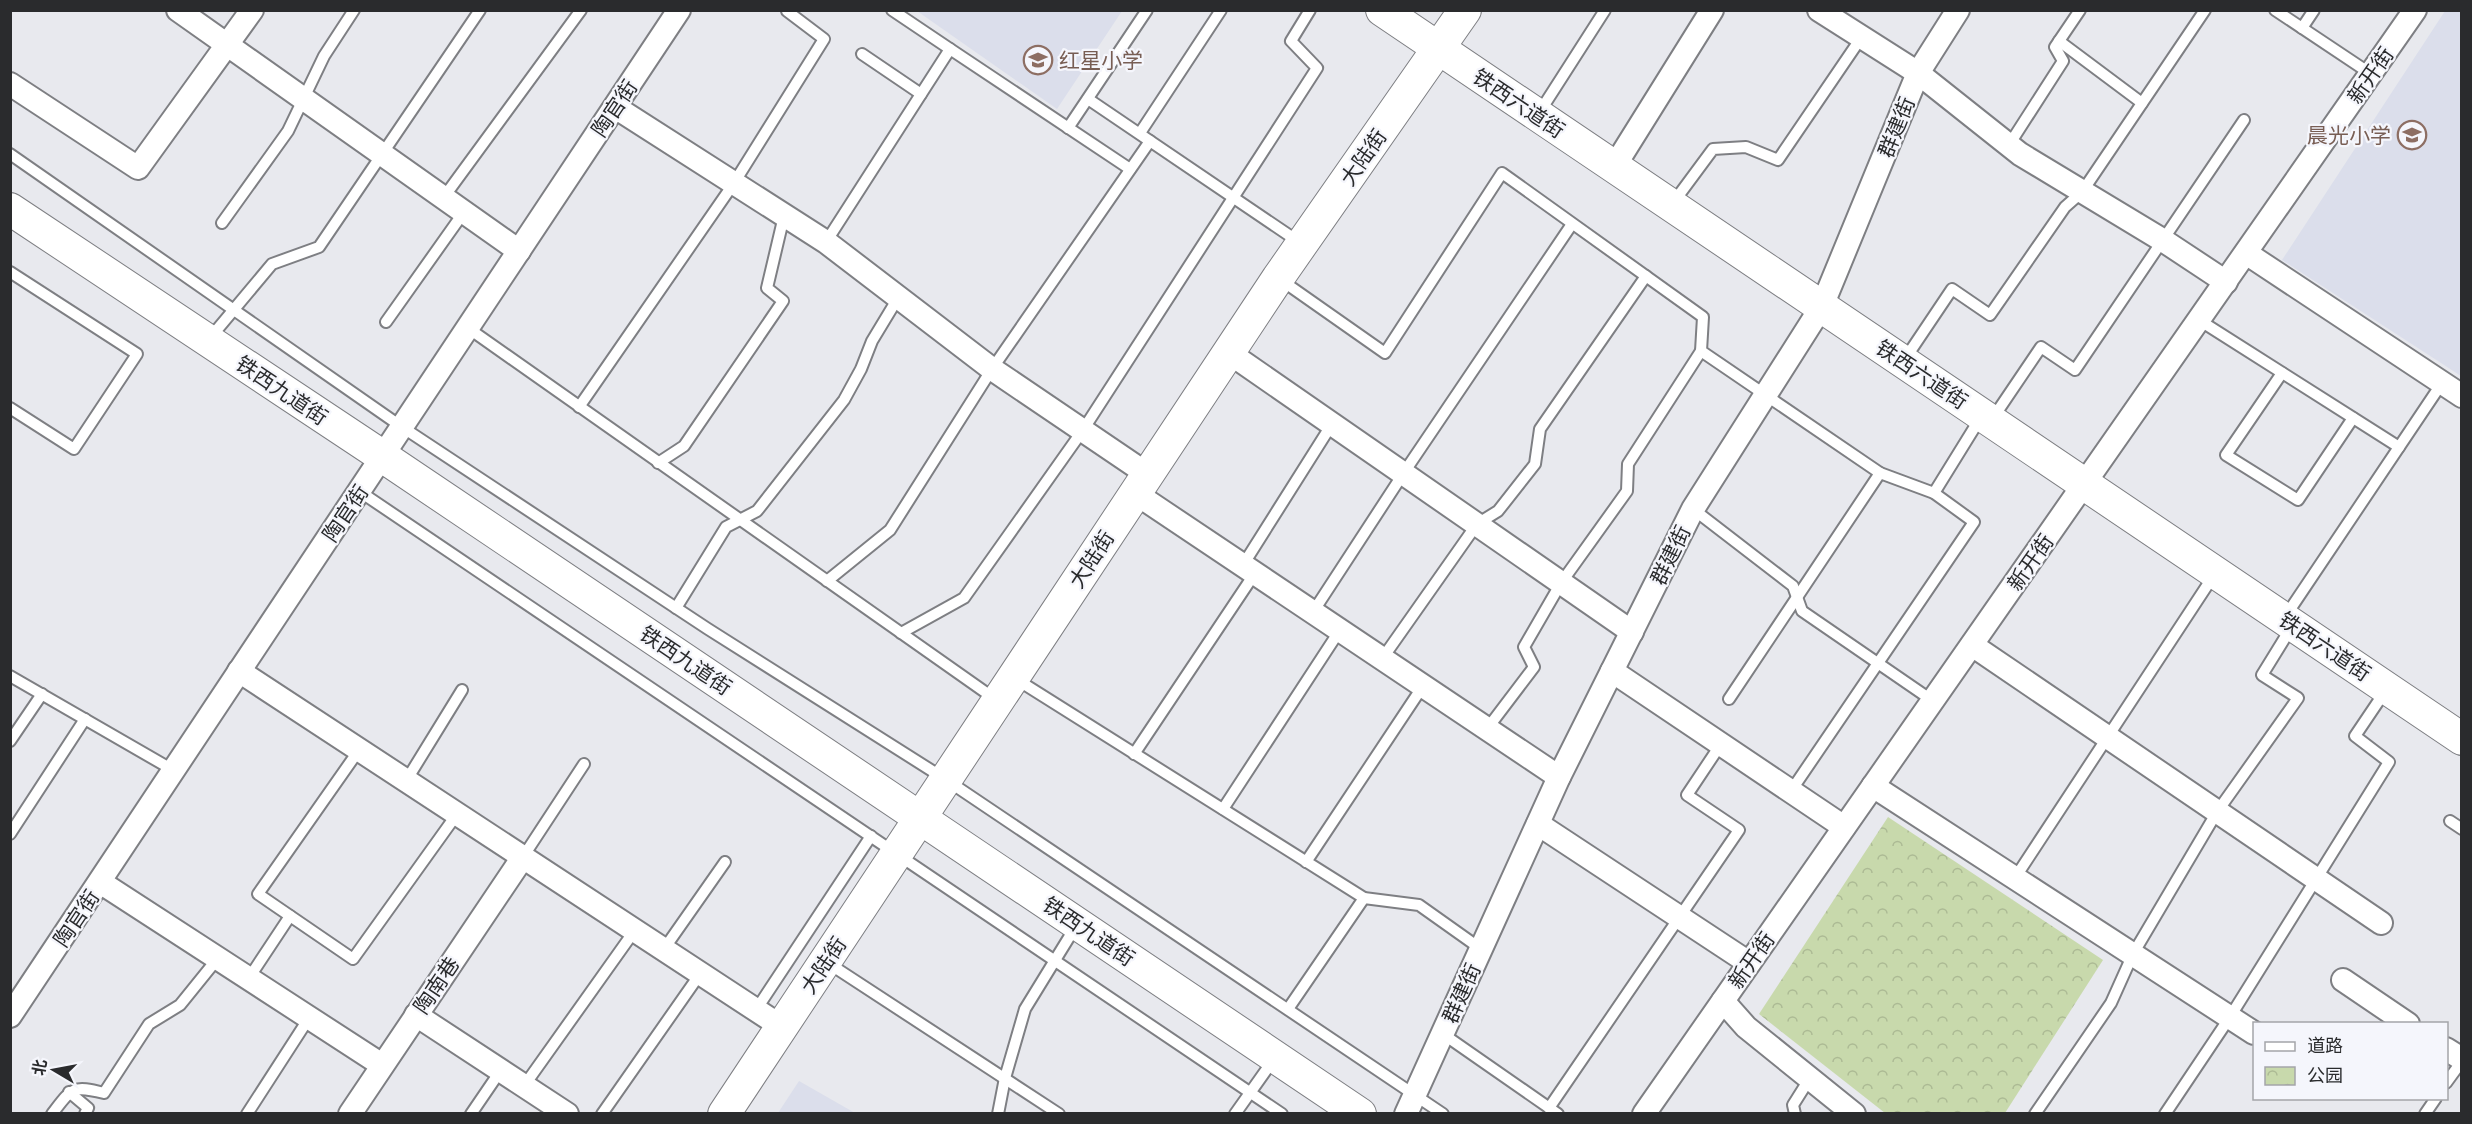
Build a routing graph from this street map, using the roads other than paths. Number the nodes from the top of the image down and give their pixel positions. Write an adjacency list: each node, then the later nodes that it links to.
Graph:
1 (178, 10): 26 (street)
2 (252, 10): 26 (street)
3 (354, 10): 34 (lane)
4 (480, 10): 44 (lane)
5 (580, 10): 50 (lane)
6 (892, 10): 27 (lane)
7 (1147, 10): 35 (lane)
8 (1221, 10): 41 (lane)
9 (1310, 10): 51 (lane)
10 (1382, 10): 28 (main road, 铁西六道街)
11 (1465, 10): 28 (main road, 大陆街)
12 (1605, 10): 38 (lane)
13 (1712, 10): 46 (street)
14 (1819, 10): 24 (street)
15 (1958, 10): 30 (street, 群建街)
16 (2080, 10): 25 (lane)
17 (2205, 10): 36 (lane)
18 (2275, 10): 23 (lane)
19 (2314, 10): 23 (lane)
20 (2415, 10): 31 (street, 新开街)
21 (787, 11): 48 (lane)
22 (670, 14): 37 (street, 陶官街)
23 (2302, 28): 31 (lane)
24 (1861, 38): 30 (street); 52 (lane)
25 (2059, 41): 36 (lane); 43 (lane)
26 (229, 46): 32 (street); 34 (street)
27 (950, 49): 33 (lane); 40 (lane)
28 (1439, 49): 38 (main road, 铁西六道街); 60 (main road, 大陆街)
29 (862, 54): 33 (lane)
30 (1918, 73): 43 (street); 68 (street, 群建街)
31 (2371, 74): 62 (street, 新开街)
32 (10, 84)
33 (921, 94): 59 (lane)
34 (304, 98): 44 (street); 56 (lane)
35 (1088, 99): 40 (lane); 41 (lane)
36 (2142, 103): 49 (lane)
37 (615, 107): 48 (street); 61 (street, 陶官街)
38 (1538, 115): 46 (main road, 铁西六道街)
39 (2244, 120): 58 (lane)
40 (1068, 128): 47 (lane)
41 (1140, 133): 42 (lane)
42 (1150, 141): 47 (lane); 51 (lane)
43 (2009, 145): 49 (street)
44 (381, 153): 50 (street); 69 (lane)
45 (10, 154): 69 (lane)
46 (1614, 167): 52 (main road, 铁西六道街)
47 (1130, 169): 77 (lane)
48 (734, 183): 55 (street); 82 (lane)
49 (2082, 192): 58 (street); 76 (lane)
50 (444, 197): 54 (street)
51 (1232, 198): 60 (lane); 88 (lane)
52 (1671, 205): 68 (main road, 铁西六道街)
53 (10, 209): 73 (main road, 铁西九道街)
54 (464, 212): 61 (street); 71 (lane)
55 (784, 216): 59 (street); 91 (lane)
56 (222, 223)
57 (1572, 224): 64 (lane); 65 (lane); 93 (lane)
58 (2164, 241): 66 (street); 84 (lane)
59 (826, 242): 67 (street)
60 (1302, 244): 65 (main road, 大陆街)
61 (519, 251): 72 (street, 陶官街)
62 (2246, 253): 66 (street, 新开街); 79 (street)
63 (10, 272): 83 (lane)
64 (1646, 276): 74 (lane); 100 (lane)
65 (1278, 278): 75 (main road, 大陆街)
66 (2226, 282): 70 (street, 新开街)
67 (898, 298): 77 (street); 99 (lane)
68 (1822, 306): 76 (main road, 铁西六道街); 80 (street, 群建街)
69 (232, 308): 73 (lane); 87 (lane)
70 (2199, 320): 78 (lane); 95 (street, 新开街)
71 (386, 322)
72 (468, 328): 82 (lane); 87 (street, 陶官街)
73 (208, 340): 90 (main road, 铁西九道街)
74 (1701, 351): 80 (lane); 104 (lane)
75 (1228, 352): 86 (street); 94 (main road, 大陆街)
76 (1904, 362): 84 (main road, 铁西六道街)
77 (993, 369): 88 (street); 103 (lane)
78 (2282, 373): 85 (lane); 85 (lane)
79 (2442, 383): 81 (street); 89 (lane)
80 (1765, 396): 92 (lane); 98 (street, 群建街)
81 (2462, 396)
82 (579, 407): 91 (lane)
83 (10, 408)
84 (1987, 418): 95 (main road, 铁西六道街); 97 (lane)
85 (2353, 418): 89 (lane)
86 (1332, 424): 93 (street); 101 (lane)
87 (402, 427): 90 (street, 陶官街); 106 (lane)
88 (1083, 430): 94 (street); 111 (lane)
89 (2399, 447): 108 (lane)
90 (382, 456): 96 (street, 陶官街); 143 (main road, 铁西九道街)
91 (658, 463): 99 (lane)
92 (1880, 473): 97 (lane); 105 (lane)
93 (1403, 474): 100 (street); 107 (lane)
94 (1141, 483): 101 (street); 120 (main road, 大陆街)
95 (2084, 484): 102 (main road, 铁西六道街); 112 (street, 新开街)
96 (359, 491): 115 (street, 陶官街); 149 (lane)
97 (1934, 493): 114 (lane)
98 (1693, 509): 105 (lane); 110 (street, 群建街)
99 (740, 521): 103 (lane); 106 (lane)
100 (1477, 524): 104 (street); 113 (lane)
101 (1249, 569): 107 (street); 132 (lane)
102 (2215, 573): 108 (main road, 铁西六道街); 127 (lane)
103 (827, 582): 111 (lane)
104 (1562, 583): 110 (street); 126 (lane)
105 (1797, 596): 114 (lane); 123 (lane)
106 (676, 608): 136 (lane)
107 (1313, 612): 109 (street)
108 (2288, 622): 119 (main road, 铁西六道街); 141 (lane)
109 (1340, 630): 113 (street); 140 (lane)
110 (1632, 632): 116 (street, 群建街)
111 (901, 633): 120 (lane)
112 (1972, 645): 124 (street, 新开街); 127 (street)
113 (1382, 659): 118 (street)
114 (1878, 663): 124 (lane); 139 (lane)
115 (239, 671): 131 (street); 134 (street, 陶官街)
116 (1612, 671): 130 (street); 135 (street, 群建街)
117 (10, 676): 122 (lane)
118 (1423, 686): 126 (street); 153 (lane)
119 (2387, 688): 128 (main road, 铁西六道街); 155 (lane)
120 (1005, 689): 132 (lane); 136 (main road, 大陆街)
121 (462, 690): 137 (lane)
122 (42, 694): 125 (lane); 129 (lane)
123 (1729, 699)
124 (1933, 701): 138 (street, 新开街)
125 (85, 719): 134 (lane); 148 (lane)
126 (1487, 729): 135 (street)
127 (2107, 737): 141 (street); 154 (lane)
128 (2461, 737)
129 (10, 741)
130 (1721, 744): 139 (street); 159 (lane)
131 (359, 750): 137 (street); 158 (lane)
132 (1134, 754): 140 (lane)
133 (584, 764): 151 (lane)
134 (174, 770): 156 (street, 陶官街)
135 (1559, 777): 145 (street, 群建街)
136 (945, 779): 143 (main road, 大陆街); 174 (lane)
137 (406, 781): 142 (street)
138 (1873, 786): 146 (street, 新开街); 154 (street)
139 (1791, 791): 146 (street)
140 (1223, 810): 153 (lane)
141 (2217, 812): 155 (street); 165 (lane)
142 (457, 814): 151 (street); 158 (lane)
143 (920, 818): 150 (main road, 大陆街); 160 (main road, 铁西九道街)
144 (2450, 821): 147 (lane)
145 (1538, 824): 159 (street); 163 (street, 群建街)
146 (1844, 827): 169 (street, 新开街)
147 (2462, 829)
148 (10, 834)
149 (871, 836): 150 (lane); 175 (lane)
150 (897, 853): 167 (main road, 大陆街); 168 (lane)
151 (523, 857): 162 (street); 176 (street, 陶南巷)
152 (725, 862): 164 (lane)
153 (1306, 862): 157 (lane)
154 (2015, 878): 165 (street)
155 (2316, 879): 161 (street); 178 (lane)
156 (100, 882): 166 (street); 177 (street, 陶官街)
157 (1364, 898): 163 (lane); 174 (lane)
158 (290, 916): 171 (lane)
159 (1678, 916): 169 (street); 197 (lane)
160 (1078, 924): 168 (lane); 185 (main road, 铁西九道街)
161 (2381, 924)
162 (635, 930): 164 (street); 192 (lane)
163 (1481, 949): 183 (street, 群建街)
164 (664, 950): 170 (street)
165 (2133, 954): 178 (street); 215 (lane)
166 (218, 958): 171 (street); 193 (lane)
167 (825, 961): 181 (main road, 大陆街); 189 (lane)
168 (1054, 961): 189 (lane); 194 (lane)
169 (1749, 963): 173 (street, 新开街)
170 (700, 974): 175 (street); 204 (lane)
171 (249, 978): 179 (street)
172 (2343, 980): 180 (street)
173 (1723, 1001): 190 (street); 212 (street, 新开街)
174 (1288, 1009): 196 (lane)
175 (756, 1010): 181 (street)
176 (416, 1015): 187 (street, 陶南巷); 188 (street)
177 (10, 1016)
178 (2230, 1017): 182 (street); 216 (lane)
179 (309, 1018): 187 (street); 200 (lane)
180 (2406, 1022)
181 (782, 1027): 205 (main road, 大陆街)
182 (2253, 1032)
183 (1443, 1034): 196 (street, 群建街); 197 (lane)
184 (2448, 1050): 186 (street)
185 (1276, 1057): 194 (lane); 210 (main road, 铁西九道街)
186 (2462, 1060): 191 (lane)
187 (382, 1065): 201 (street, 陶南巷)
188 (501, 1070): 192 (street); 202 (lane)
189 (1005, 1078): 206 (lane); 207 (lane)
190 (1810, 1078): 213 (lane); 214 (street)
191 (2448, 1080)
192 (524, 1086): 203 (street)
193 (69, 1092): 198 (lane); 199 (lane)
194 (1251, 1092): 208 (lane); 209 (lane)
195 (2435, 1100): 217 (lane)
196 (1411, 1104): 211 (lane)
197 (1553, 1111)
198 (52, 1113)
199 (85, 1113)
200 (248, 1113)
201 (350, 1113)
202 (471, 1113)
203 (567, 1113)
204 (602, 1113)
205 (724, 1113)
206 (998, 1113)
207 (1059, 1113)
208 (1235, 1113)
209 (1282, 1113)
210 (1360, 1113)
211 (1443, 1113)
212 (1644, 1113)
213 (1795, 1113)
214 (1854, 1113)
215 (2036, 1113)
216 (2165, 1113)
217 (2425, 1113)

